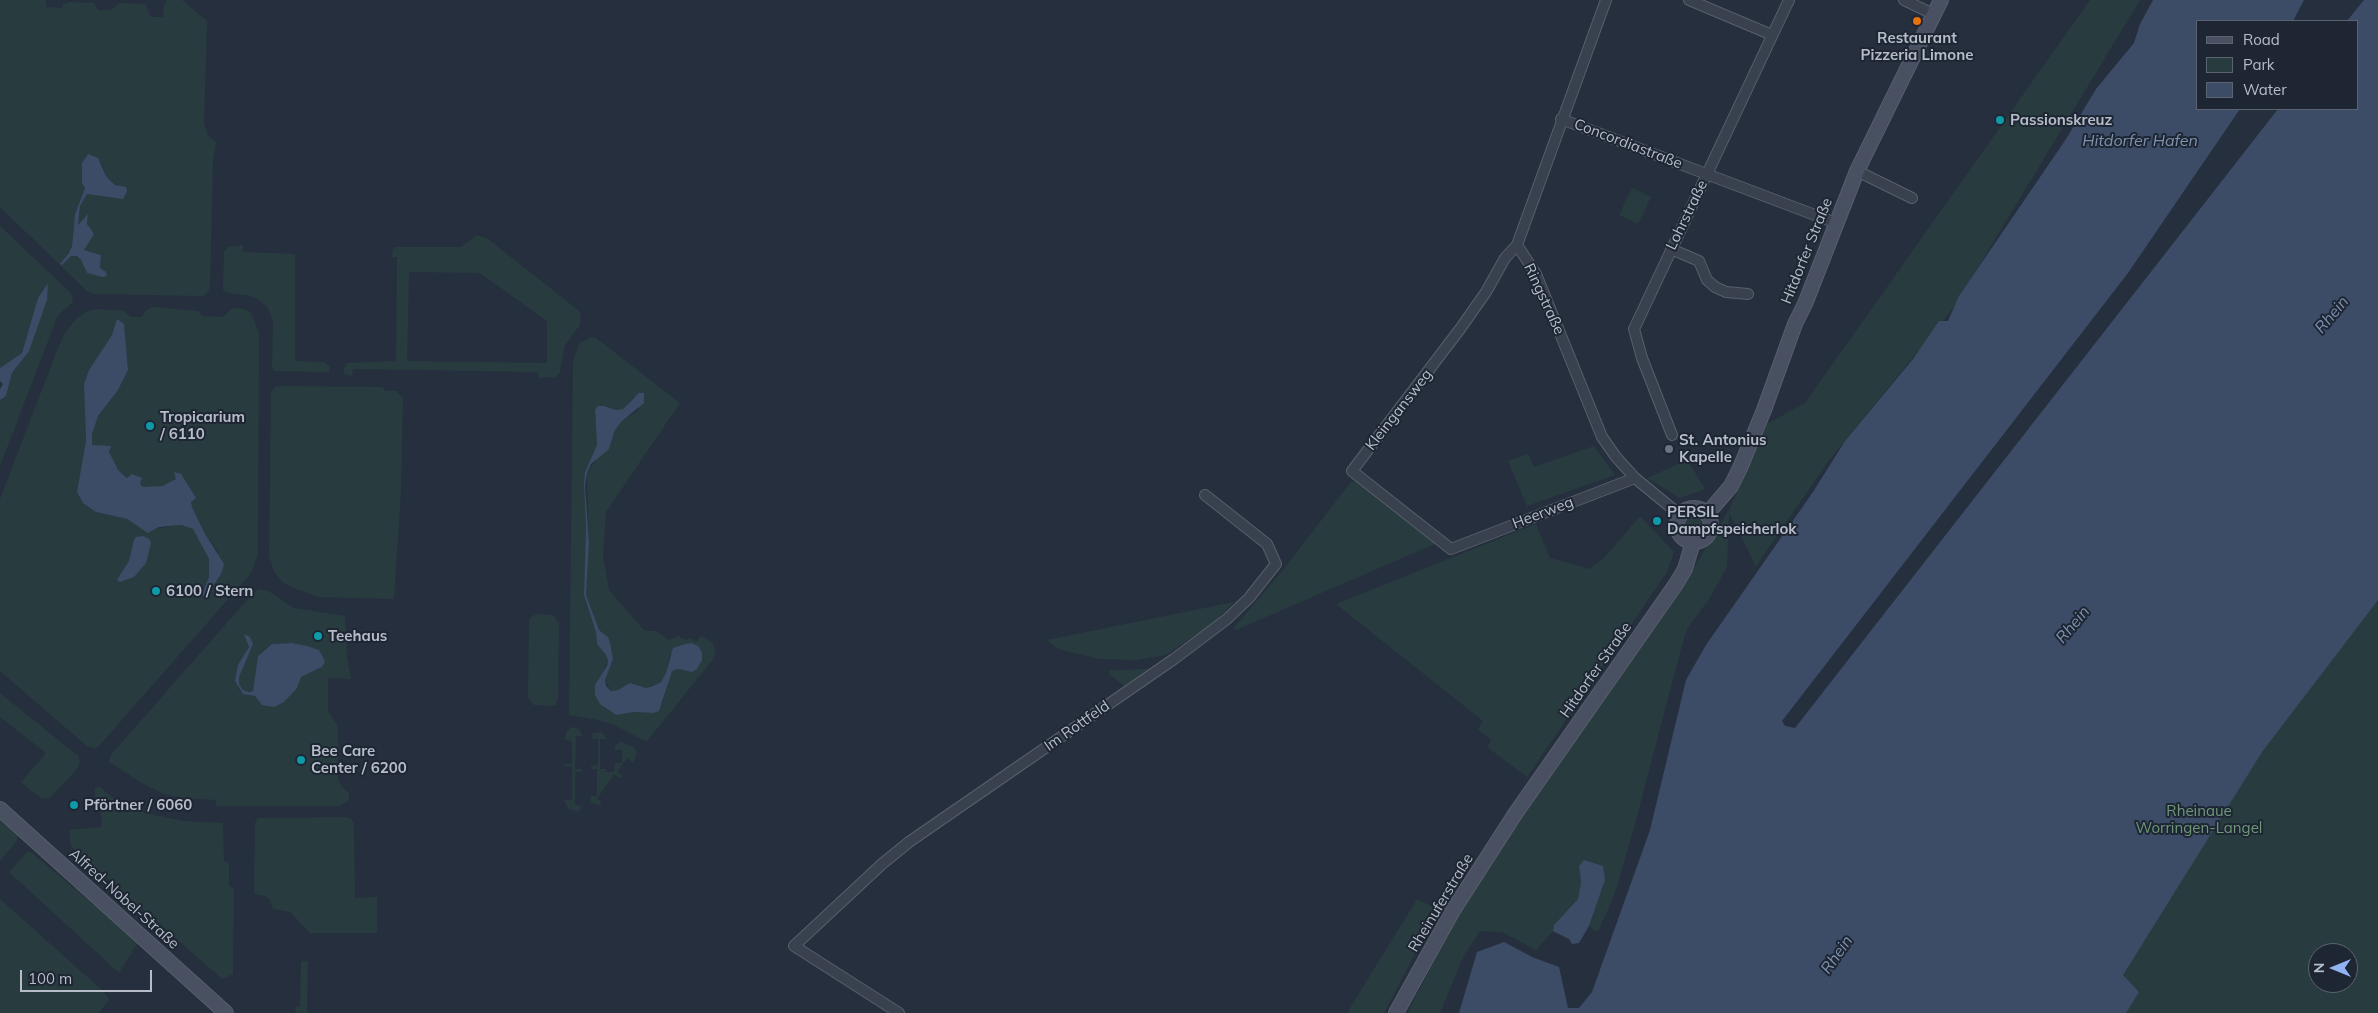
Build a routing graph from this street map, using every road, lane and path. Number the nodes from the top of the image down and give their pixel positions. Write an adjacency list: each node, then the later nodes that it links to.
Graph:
1 (1606, 0): 8 (street, Ringstraße)
2 (1689, 0): 7 (street)
3 (1789, 0): 7 (street, Lohrstraße)
4 (1904, 0): 6 (street)
5 (1941, 0): 6 (street, Hitdorfer Straße)
6 (1934, 14): 9 (street, Hitdorfer Straße)
7 (1772, 35): 10 (street, Lohrstraße)
8 (1561, 119): 10 (street, Concordiastraße); 13 (street, Ringstraße)
9 (1857, 171): 11 (street); 12 (street, Hitdorfer Straße)
10 (1707, 174): 12 (street, Concordiastraße); 14 (street, Lohrstraße)
11 (1912, 198)
12 (1836, 223): 19 (street, Hitdorfer Straße)
13 (1517, 245): 17 (street, Ringstraße); 22 (street, Kleingansweg)
14 (1670, 248): 15 (street); 16 (street, Lohrstraße)
15 (1748, 294)
16 (1672, 435)
17 (1635, 478): 20 (street, Ringstraße); 22 (street, Heerweg)
18 (1205, 495): 26 (street, Im Rottfeld)
19 (1708, 513): 20 (street); 21 (street)
20 (1680, 515): 21 (street)
21 (1694, 542): 24 (street, Hitdorfer Straße)
22 (1451, 549)
23 (0, 809): 25 (street, Alfred-Nobel-Straße)
24 (1517, 811): 27 (street, Rheinuferstraße)
25 (226, 1013)
26 (899, 1013)
27 (1396, 1013)

